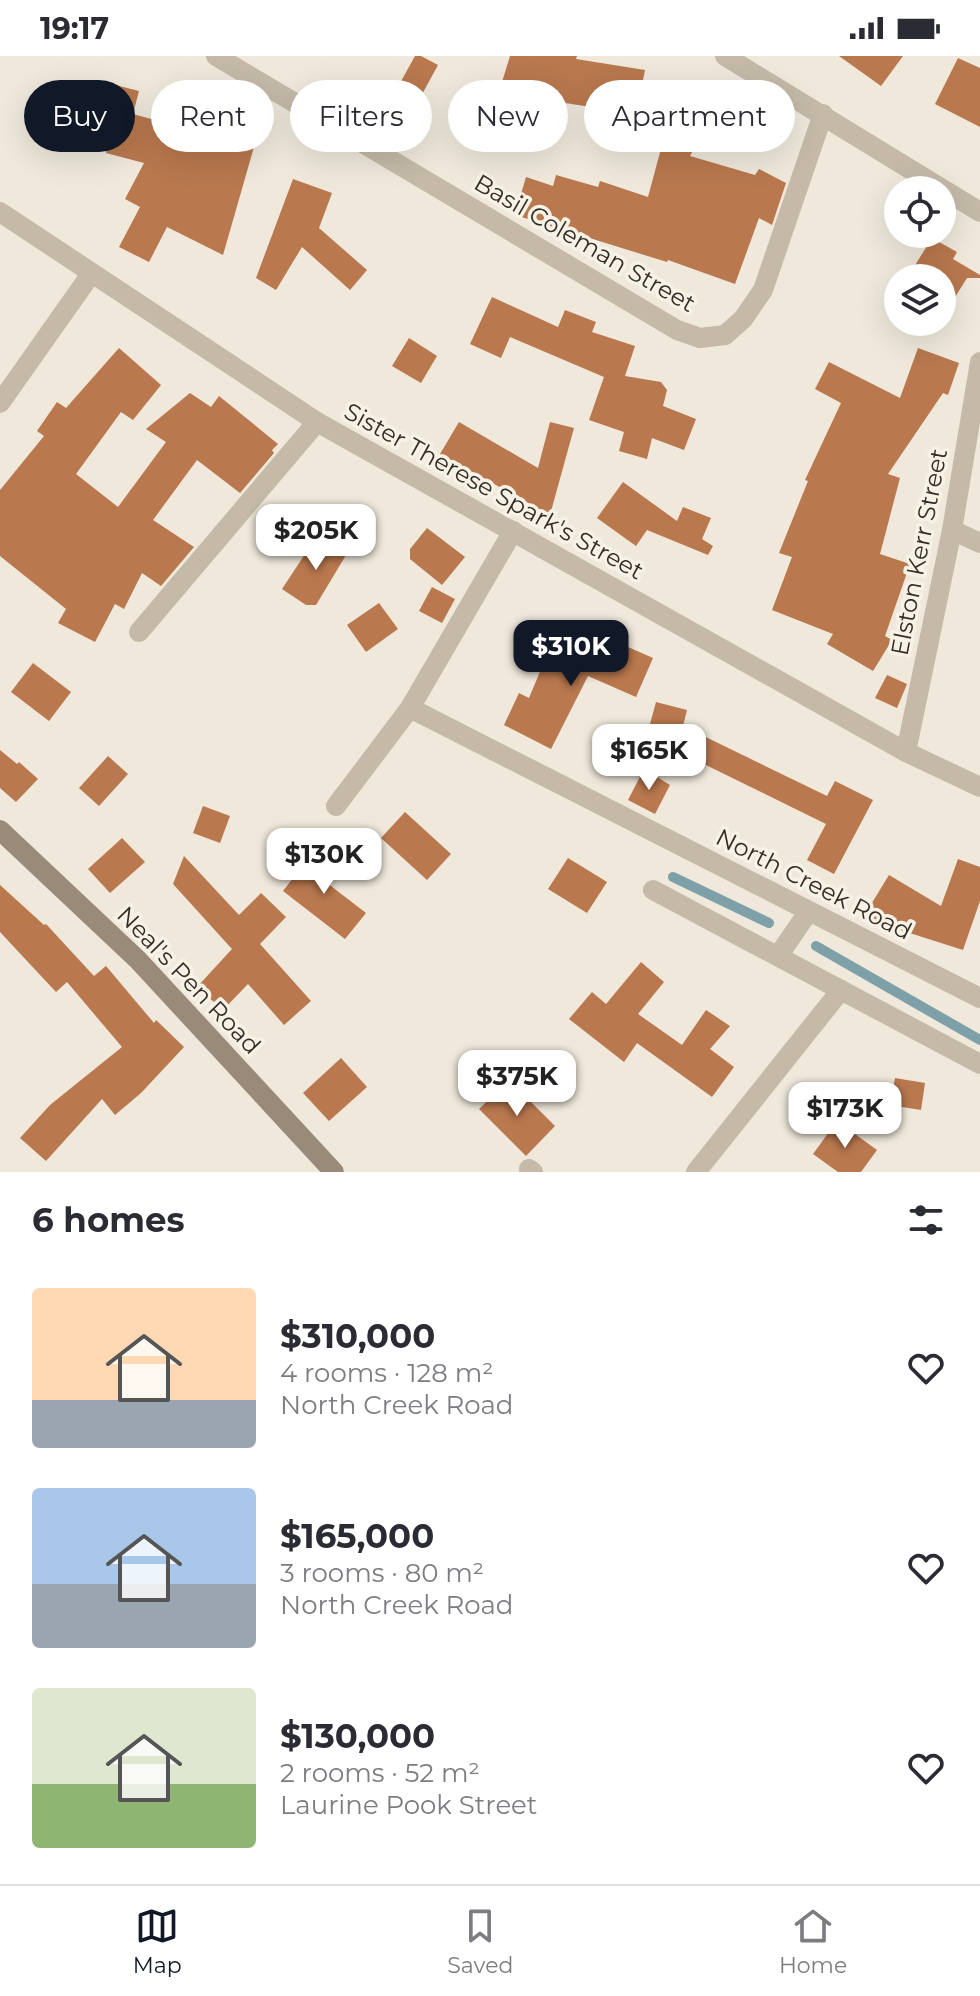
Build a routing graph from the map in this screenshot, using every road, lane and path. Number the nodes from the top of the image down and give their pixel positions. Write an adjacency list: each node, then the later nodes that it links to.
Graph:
1 (216, 56): 3 (street, Basil Coleman Street)
2 (725, 56): 3 (street)
3 (823, 114): 5 (street)
4 (0, 212): 6 (street, Sister Therese Spark's Street)
5 (980, 212)
6 (91, 274): 8 (street); 9 (street, Sister Therese Spark's Street)
7 (980, 362): 10 (street, Elston Kerr Street)
8 (0, 403)
9 (317, 422): 11 (street, Sister Therese Spark's Street); 13 (street)
10 (952, 530): 12 (street); 15 (street, Elston Kerr Street)
11 (513, 531): 14 (street); 15 (street, Sister Therese Spark's Street)
12 (980, 543)
13 (139, 632)
14 (410, 708): 17 (street); 20 (street, North Creek Road)
15 (906, 752): 16 (street, Sister Therese Spark's Street)
16 (980, 787)
17 (336, 806)
18 (0, 830): 25 (street, Neal's Pen Road)
19 (653, 890): 21 (street)
20 (809, 911): 21 (street); 23 (street, North Creek Road)
21 (778, 956): 22 (street)
22 (841, 990): 24 (street); 26 (street)
23 (980, 998)
24 (980, 1064)
25 (334, 1172)
26 (696, 1172)

